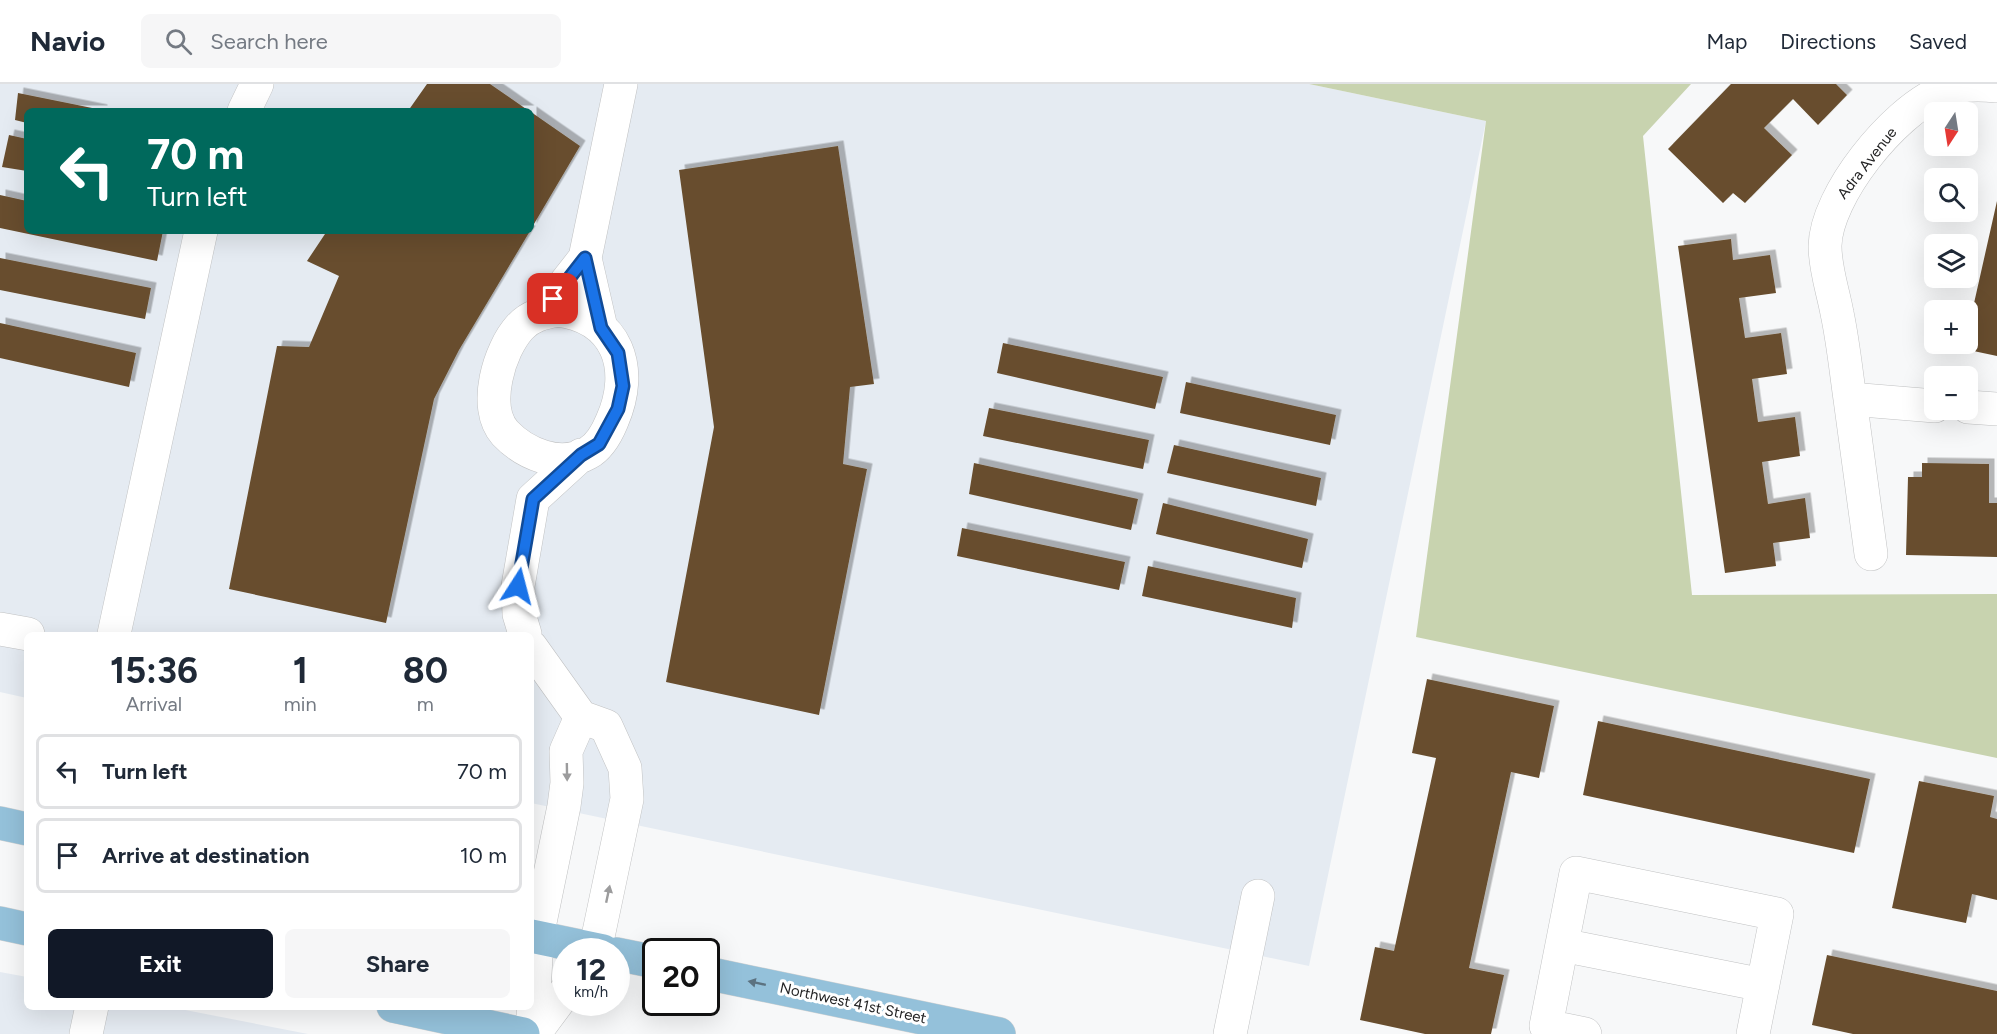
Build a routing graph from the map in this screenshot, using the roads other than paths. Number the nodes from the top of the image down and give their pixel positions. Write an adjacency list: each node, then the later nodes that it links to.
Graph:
1 (257, 84): 5 (street)
2 (621, 84): 7 (street)
3 (1978, 85): 4 (street, Adra Avenue); 10 (street, Adra Avenue)
4 (1997, 86)
5 (245, 108)
6 (200, 234): 19 (street)
7 (585, 258): 8 (street); 9 (street)
8 (542, 313): 9 (street); 14 (street)
9 (601, 328): 15 (street)
10 (1850, 399): 11 (street); 17 (street, Adra Avenue)
11 (1924, 405)
12 (1978, 408): 13 (street)
13 (1997, 409)
14 (507, 434): 15 (street); 16 (street)
15 (581, 455): 16 (street)
16 (533, 499): 20 (street)
17 (1871, 554)
18 (0, 628): 21 (street)
19 (114, 632)
20 (524, 632)
21 (24, 633)
22 (534, 651): 23 (street)
23 (581, 717): 29 (street, one-way to 29); 30 (street, one-way to 23)
24 (0, 823): 25 (main road)
25 (24, 828)
26 (1258, 896): 43 (street)
27 (0, 923): 28 (main road)
28 (24, 928)
29 (534, 936): 31 (main road)
30 (605, 938)
31 (552, 940)
32 (1562, 945): 34 (street); 34 (street); 44 (street)
33 (720, 976): 42 (main road, Northwest 41st Street, one-way to 33)
34 (1763, 985): 45 (street)
35 (552, 1009): 41 (street)
36 (91, 1010): 39 (street)
37 (412, 1010): 40 (main road)
38 (533, 1010): 41 (street)
39 (86, 1034)
40 (523, 1034)
41 (533, 1034)
42 (999, 1034)
43 (1230, 1034)
44 (1585, 1034)
45 (1754, 1034)

